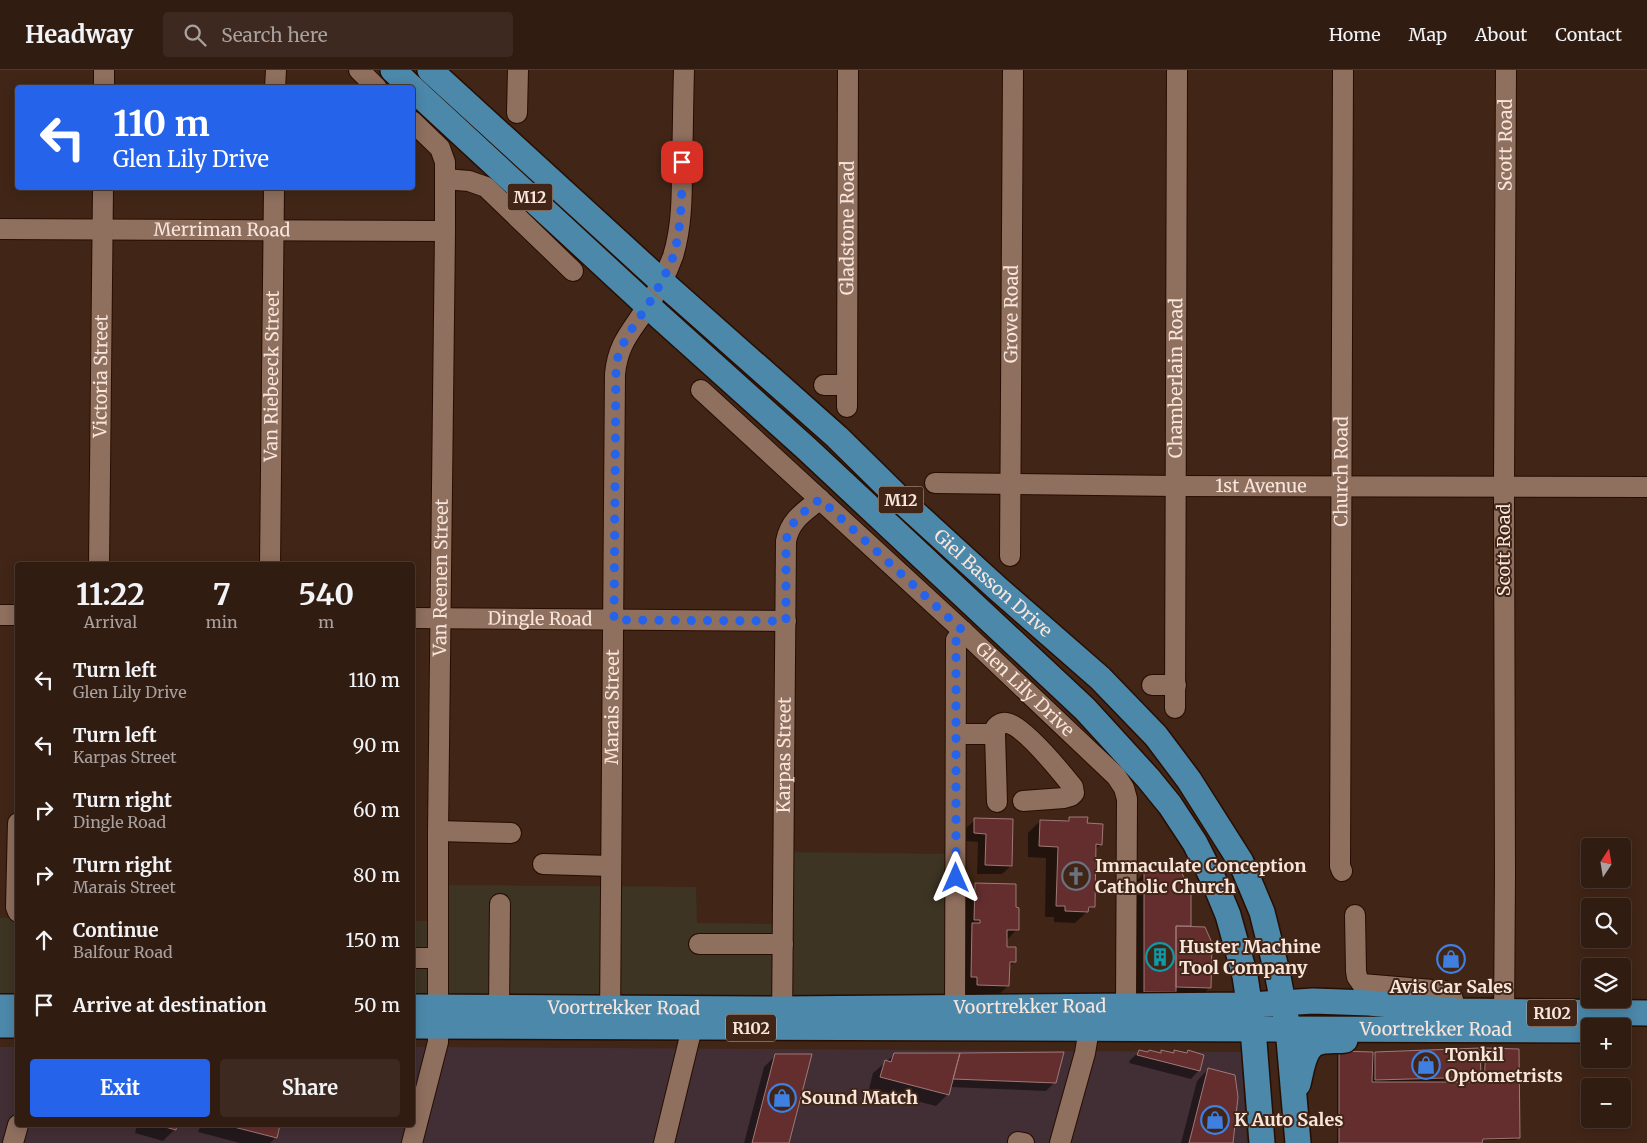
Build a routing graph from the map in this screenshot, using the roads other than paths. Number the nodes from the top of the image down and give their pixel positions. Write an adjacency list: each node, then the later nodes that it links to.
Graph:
1 (104, 70): 13 (street)
2 (276, 70): 14 (street)
3 (359, 70): 15 (street)
4 (393, 70): 16 (main road, Giel Basson Drive / M12)
5 (430, 70): 28 (main road, Giel Basson Drive / M12)
6 (518, 70): 18 (street)
7 (684, 70): 28 (street, Marais Street)
8 (848, 70): 31 (street, Gladstone Road)
9 (1013, 70): 35 (street, Grove Road)
10 (1177, 70): 36 (street, Chamberlain Road)
11 (1343, 70): 37 (street, Church Road)
12 (1506, 70): 38 (street, Scott Road)
13 (104, 85)
14 (276, 85)
15 (374, 85)
16 (409, 85)
17 (415, 91): 29 (main road, Giel Basson Drive / M12)
18 (517, 113)
19 (415, 124): 20 (street, Van Reenen Street)
20 (445, 179): 26 (street, Van Reenen Street); 27 (street)
21 (102, 190): 24 (street, Victoria Street)
22 (274, 190): 25 (street, Van Riebeeck Street)
23 (0, 229): 24 (street, Merriman Road)
24 (102, 230): 25 (street, Merriman Road); 42 (street, Victoria Street)
25 (273, 231): 26 (street, Merriman Road); 43 (street, Van Riebeeck Street)
26 (445, 232): 47 (street, Van Reenen Street)
27 (573, 270)
28 (662, 282): 29 (street, Marais Street); 69 (main road, Giel Basson Drive / M12)
29 (648, 306): 48 (street, Marais Street); 71 (main road, Giel Basson Drive / M12)
30 (824, 385): 31 (street)
31 (847, 386): 33 (street, Gladstone Road)
32 (701, 390): 40 (street, Glen Lily Drive)
33 (847, 407)
34 (935, 483): 35 (street, 1st Avenue)
35 (1011, 484): 36 (street, 1st Avenue); 41 (street, Grove Road)
36 (1175, 486): 37 (street, 1st Avenue); 52 (street, Chamberlain Road)
37 (1341, 486): 38 (street, 1st Avenue); 62 (street, Church Road)
38 (1504, 486): 39 (street, 1st Avenue); 83 (street, Scott Road)
39 (1647, 487)
40 (820, 499): 49 (street, Karpas Street); 50 (street, Glen Lily Drive)
41 (1010, 556)
42 (99, 562)
43 (270, 562)
44 (0, 615): 45 (street)
45 (15, 615)
46 (415, 618): 47 (street, Dingle Road)
47 (442, 618): 48 (street, Dingle Road); 58 (street, Van Reenen Street)
48 (614, 620): 49 (street, Dingle Road); 61 (street, Marais Street)
49 (786, 621): 66 (street, Karpas Street)
50 (963, 631): 54 (street); 70 (street, Glen Lily Drive)
51 (1152, 685): 52 (street)
52 (1176, 686): 53 (street, Chamberlain Road)
53 (1176, 708)
54 (957, 734): 55 (street); 82 (street)
55 (996, 734): 56 (street); 57 (street)
56 (1023, 801)
57 (997, 802)
58 (438, 832): 59 (street); 68 (street, Van Reenen Street)
59 (511, 833)
60 (543, 864): 61 (street)
61 (612, 866): 79 (street, Marais Street)
62 (1342, 871)
63 (500, 904): 74 (street)
64 (1355, 914): 76 (street)
65 (699, 944): 66 (street)
66 (783, 944): 81 (street, Karpas Street)
67 (415, 958): 68 (street)
68 (438, 958): 78 (street, Van Reenen Street)
69 (1283, 1003): 71 (main road, Voortrekker Road / R102); 76 (main road, Voortrekker Road / R102); 87 (main road, M12)
70 (1126, 1005): 71 (main road, Voortrekker Road / R102); 82 (main road, Voortrekker Road / R102)
71 (1250, 1005): 89 (main road, M12)
72 (0, 1007): 73 (main road)
73 (15, 1007)
74 (499, 1007): 78 (main road, Voortrekker Road / R102); 79 (main road, Voortrekker Road / R102)
75 (415, 1008): 78 (main road, Voortrekker Road / R102)
76 (1456, 1011): 83 (main road, Voortrekker Road / R102)
77 (1647, 1013): 83 (main road, Voortrekker Road / R102)
78 (438, 1017): 79 (main road, Voortrekker Road / R102); 86 (main road, Voortrekker Road / R102); 97 (street, Van Reenen Street)
79 (610, 1017): 80 (main road, Voortrekker Road / R102)
80 (693, 1018): 81 (main road, Voortrekker Road / R102); 98 (street)
81 (782, 1018): 82 (main road, Voortrekker Road / R102)
82 (955, 1018): 88 (main road, Voortrekker Road / R102)
83 (1504, 1022): 90 (main road, Voortrekker Road / R102); 91 (main road, Voortrekker Road / R102)
84 (0, 1025): 85 (main road)
85 (15, 1025)
86 (415, 1025)
87 (1288, 1028): 89 (main road, Voortrekker Road / R102); 91 (main road, Voortrekker Road / R102); 94 (main road, M12)
88 (1089, 1029): 89 (main road, Voortrekker Road / R102); 99 (street)
89 (1253, 1029): 100 (main road, M12)
90 (1581, 1029)
91 (1411, 1030): 94 (main road)
92 (1631, 1030): 93 (main road)
93 (1647, 1030)
94 (1294, 1100): 101 (main road, M12)
95 (17, 1127): 96 (street)
96 (13, 1143)
97 (412, 1143)
98 (664, 1143)
99 (1060, 1143)
100 (1262, 1143)
101 (1298, 1143)

